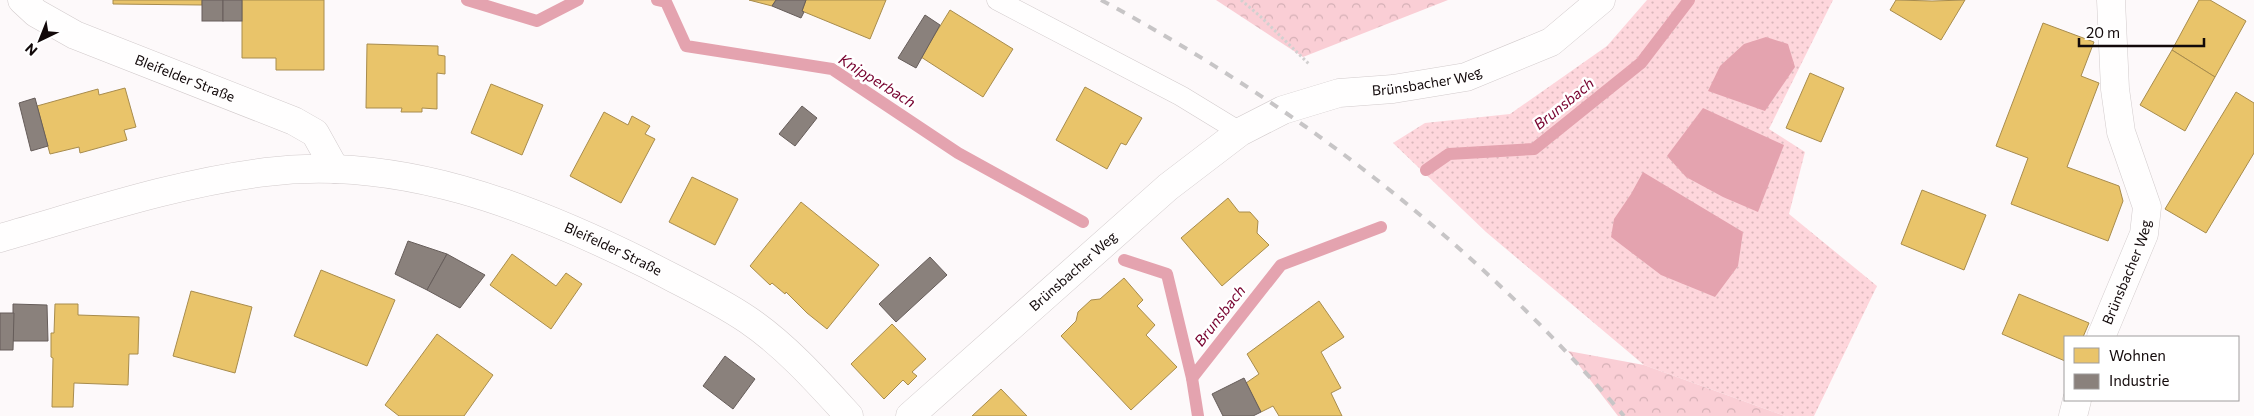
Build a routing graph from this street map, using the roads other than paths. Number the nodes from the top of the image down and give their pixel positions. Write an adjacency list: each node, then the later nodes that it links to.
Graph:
1 (22, 0): 6 (street, Bleifelder Straße)
2 (997, 0): 5 (lane)
3 (1601, 0): 5 (street, Brünsbacher Weg)
4 (2110, 0): 8 (street, Brünsbacher Weg)
5 (1240, 132): 11 (street, Brünsbacher Weg)
6 (335, 169): 7 (street, Bleifelder Straße); 10 (street, Bleifelder Straße)
7 (0, 238)
8 (2101, 336)
9 (2078, 401): 12 (street)
10 (849, 416)
11 (910, 416)
12 (2073, 416)

